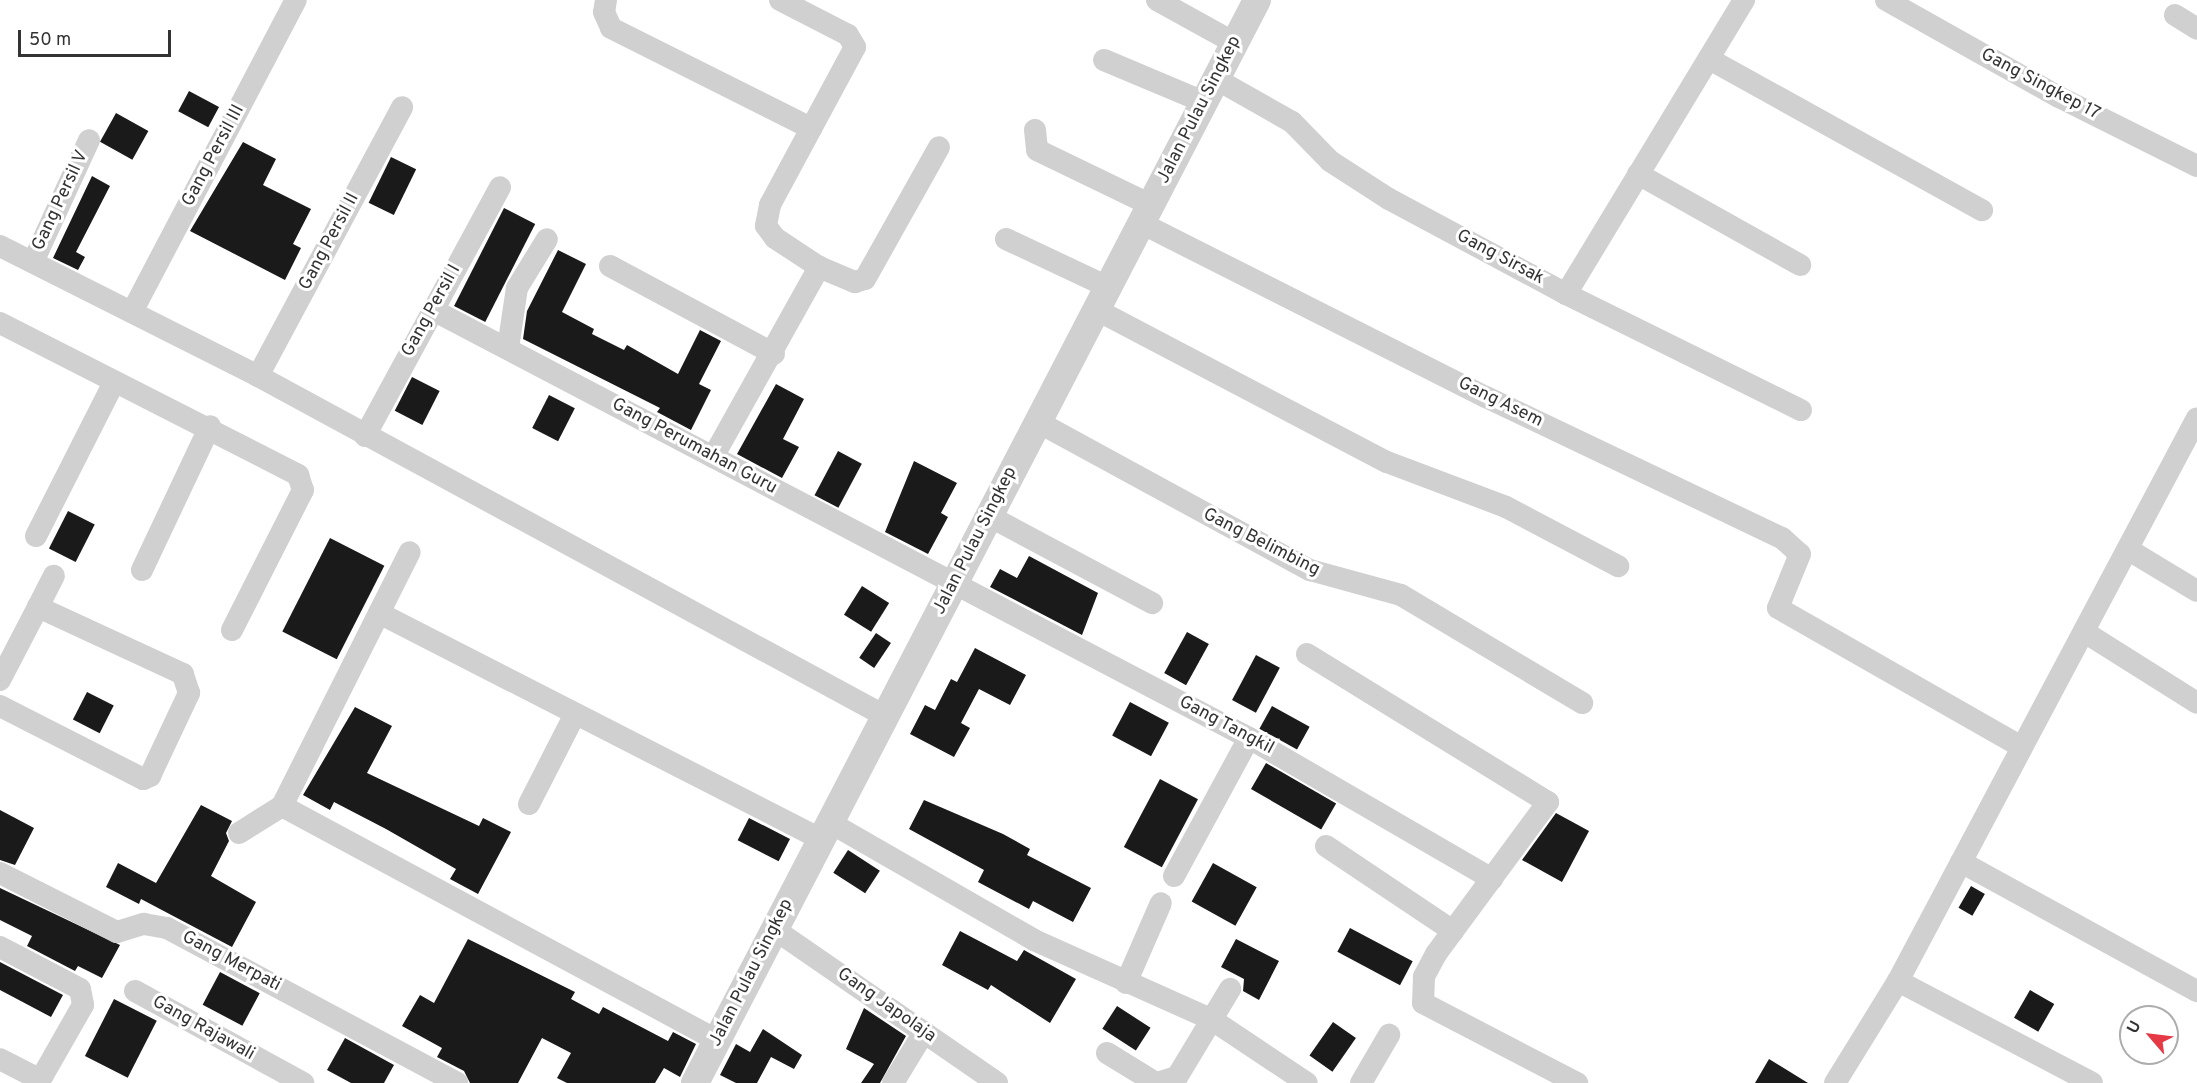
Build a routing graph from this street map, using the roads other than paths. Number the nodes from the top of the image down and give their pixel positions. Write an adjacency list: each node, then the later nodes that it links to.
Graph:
1 (296, 0): 34 (street, Gang Persil III)
2 (606, 0): 15 (street)
3 (780, 0): 15 (street)
4 (1157, 0): 10 (street)
5 (1257, 0): 10 (street, Jalan Pulau Singkep)
6 (1744, 0): 12 (street)
7 (1886, 0): 19 (street, Gang Singkep 17)
8 (2175, 15): 9 (street)
9 (2197, 29)
10 (1235, 43): 13 (street, Jalan Pulau Singkep)
11 (1104, 60): 13 (street, Gang Sirsak)
12 (1711, 60): 20 (street); 22 (street)
13 (1210, 91): 23 (street, Jalan Pulau Singkep); 31 (street, Gang Sirsak)
14 (402, 107): 38 (street, Gang Persil II)
15 (812, 128): 30 (street)
16 (1035, 130): 23 (street)
17 (89, 140): 27 (street, Gang Persil V)
18 (939, 147): 30 (street)
19 (2197, 166)
20 (1638, 174): 29 (street); 31 (street)
21 (500, 187): 33 (street, Gang Persil I)
22 (1982, 210)
23 (1146, 214): 32 (street, Jalan Pulau Singkep); 68 (street, Gang Asem)
24 (1006, 238): 32 (street)
25 (548, 239): 36 (street)
26 (0, 246): 27 (street)
27 (33, 262): 34 (street)
28 (610, 266): 37 (street)
29 (1800, 266)
30 (819, 267): 37 (street)
31 (1566, 294): 40 (street, Gang Sirsak)
32 (1103, 298): 42 (street, Jalan Pulau Singkep); 50 (street)
33 (433, 310): 36 (street, Gang Perumahan Guru); 44 (street, Gang Persil I)
34 (132, 312): 38 (street)
35 (0, 323): 39 (street)
36 (508, 348): 45 (street, Gang Perumahan Guru)
37 (774, 354): 45 (street)
38 (258, 376): 44 (street)
39 (114, 382): 43 (street); 47 (street)
40 (1801, 410)
41 (2196, 421): 48 (street)
42 (1038, 422): 46 (street, Jalan Pulau Singkep); 62 (street, Gang Belimbing)
43 (210, 426): 51 (street); 58 (street)
44 (365, 436): 66 (street)
45 (713, 457): 53 (street, Gang Perumahan Guru)
46 (989, 516): 53 (street, Jalan Pulau Singkep); 55 (street)
47 (36, 536)
48 (2129, 550): 54 (street); 59 (street)
49 (410, 552): 57 (street)
50 (1618, 566)
51 (142, 570)
52 (54, 576): 56 (street)
53 (953, 584): 66 (street, Jalan Pulau Singkep); 67 (street, Gang Tangkil)
54 (2197, 591)
55 (1152, 603)
56 (38, 607): 61 (street); 64 (street)
57 (379, 613): 65 (street); 70 (street)
58 (232, 630)
59 (2086, 633): 63 (street); 68 (street)
60 (1307, 654): 77 (street)
61 (0, 680)
62 (1582, 703)
63 (2197, 703)
64 (0, 706)
65 (575, 714): 69 (street); 71 (street)
66 (883, 720): 71 (street, Jalan Pulau Singkep)
67 (1249, 738): 76 (street); 77 (street, Gang Tangkil)
68 (2020, 746): 74 (street)
69 (529, 804)
70 (282, 806): 72 (street); 90 (street)
71 (824, 831): 79 (street, Jalan Pulau Singkep); 83 (street)
72 (239, 833)
73 (1326, 846): 80 (street)
74 (1961, 862): 82 (street); 86 (street)
75 (0, 873): 94 (street, Gang Merpati)
76 (1174, 876)
77 (1492, 879): 80 (street)
78 (1161, 903): 83 (street)
79 (774, 929): 88 (street, Gang Japolaja); 90 (street, Jalan Pulau Singkep)
80 (1453, 931): 101 (street)
81 (0, 947): 92 (street)
82 (1898, 981): 102 (street); 103 (street)
83 (1126, 983): 87 (street)
84 (1230, 989): 87 (street)
85 (135, 991): 93 (street, Gang Rajawali)
86 (2197, 991)
87 (1211, 1019): 98 (street); 99 (street)
88 (924, 1032): 96 (street); 97 (street, Gang Japolaja)
89 (1389, 1035): 100 (street)
90 (717, 1040): 95 (street, Jalan Pulau Singkep)
91 (1107, 1053): 98 (street)
92 (0, 1059)
93 (303, 1083)
94 (457, 1083)
95 (695, 1083)
96 (893, 1083)
97 (997, 1083)
98 (1157, 1083)
99 (1307, 1083)
100 (1361, 1083)
101 (1577, 1083)
102 (1835, 1083)
103 (2092, 1083)

